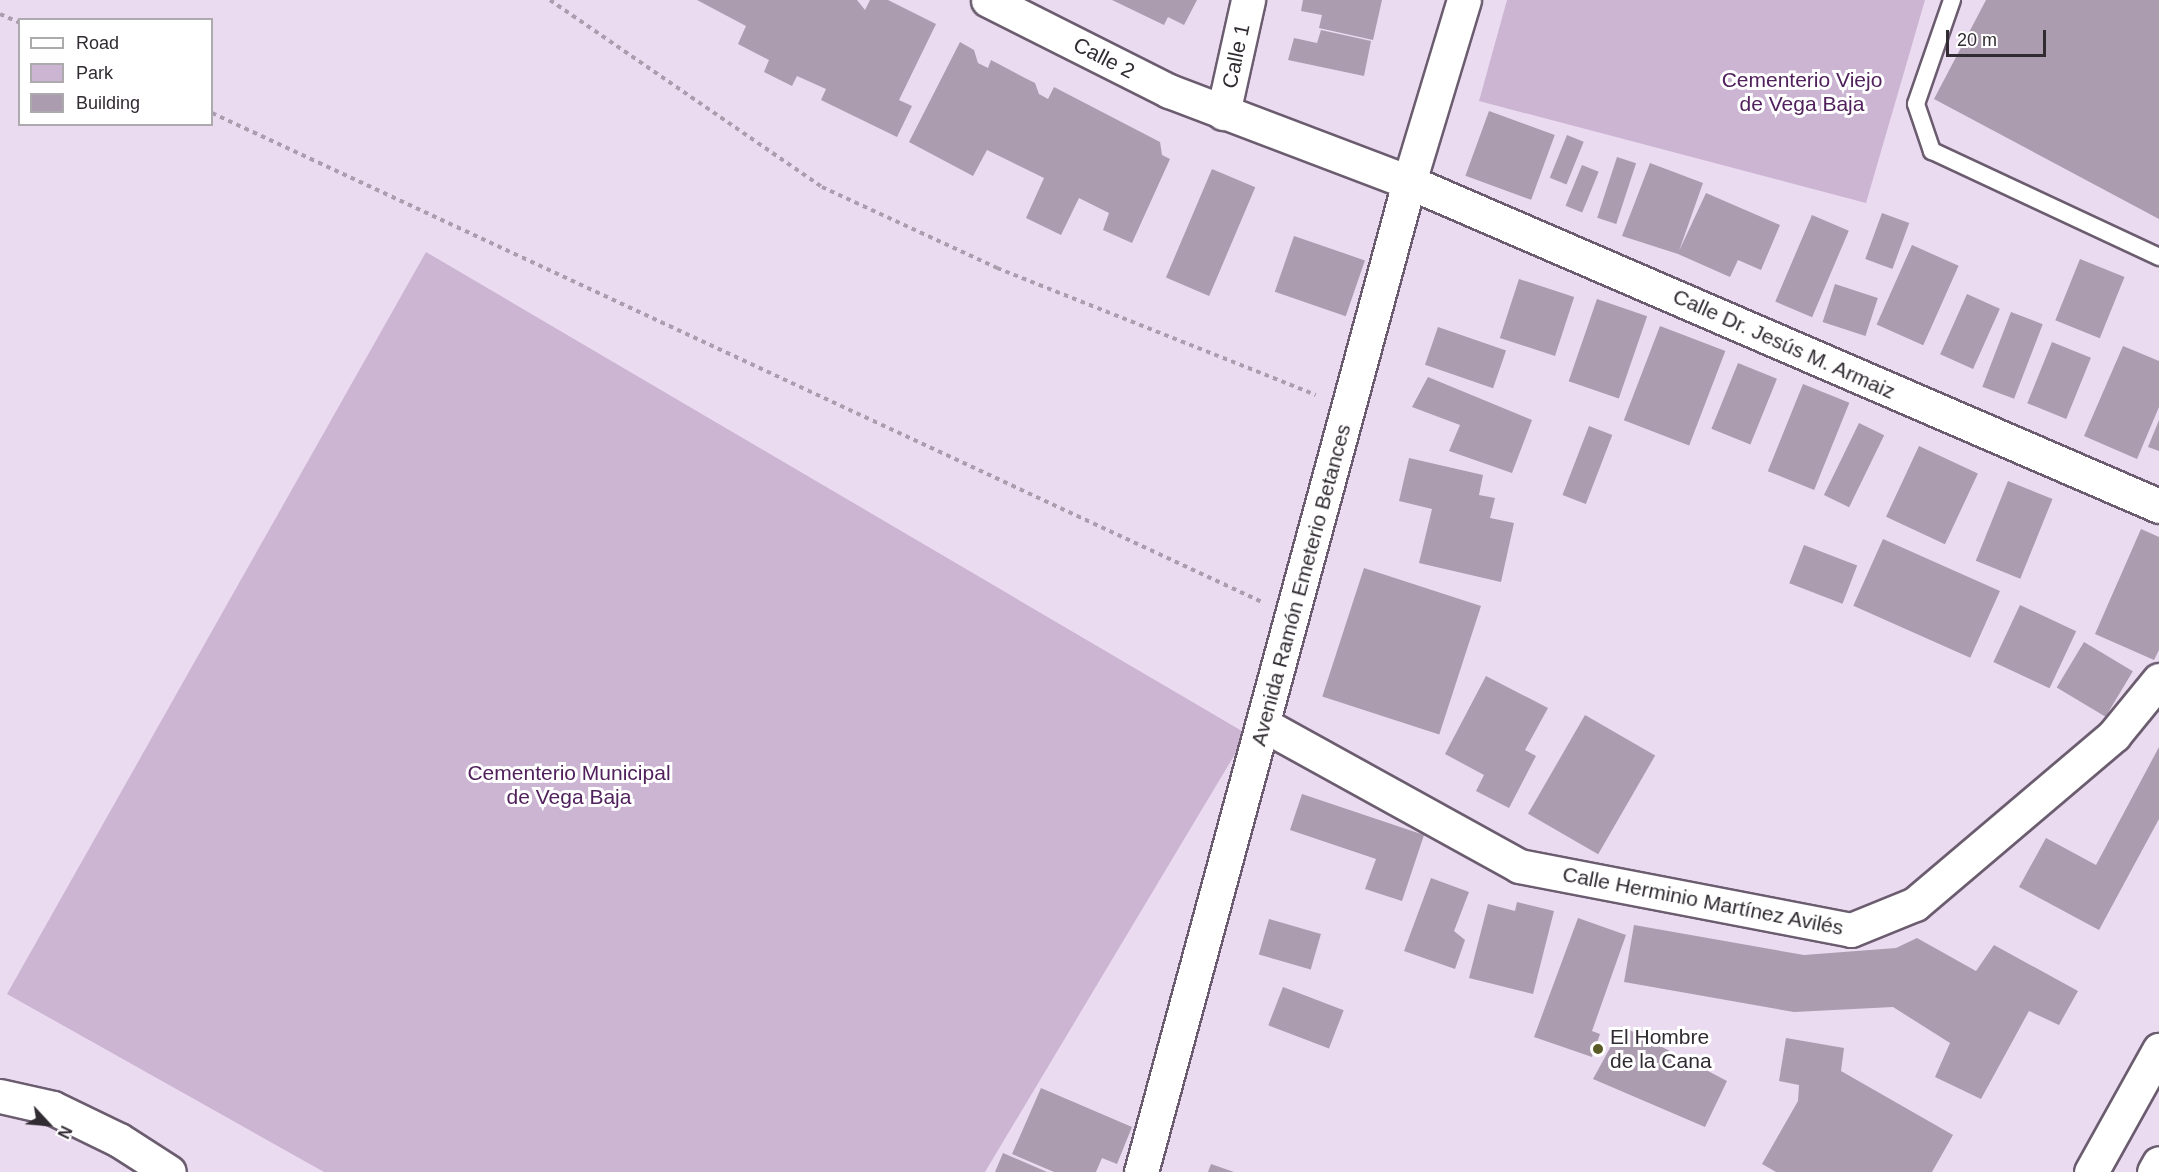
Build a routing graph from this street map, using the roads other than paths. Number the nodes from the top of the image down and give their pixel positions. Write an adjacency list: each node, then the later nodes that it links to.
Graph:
1 (988, 0): 5 (street, Calle 2)
2 (1248, 0): 5 (street, Calle 1)
3 (1464, 0): 6 (street, Avenida Ramón Emeterio Betances)
4 (1952, 0): 7 (lane)
5 (1223, 113): 6 (street, Calle 2)
6 (1409, 182): 8 (street, Calle Dr. Jesús M. Armaiz); 10 (street, Avenida Ramón Emeterio Betances)
7 (2159, 257)
8 (2159, 506)
9 (2159, 680): 10 (street, Calle Herminio Martínez Avilés)
10 (1264, 725): 15 (street, Avenida Ramón Emeterio Betances)
11 (2159, 1050): 16 (street)
12 (0, 1096): 14 (street)
13 (2159, 1163): 17 (street)
14 (169, 1172)
15 (1141, 1172)
16 (2091, 1172)
17 (2154, 1172)

